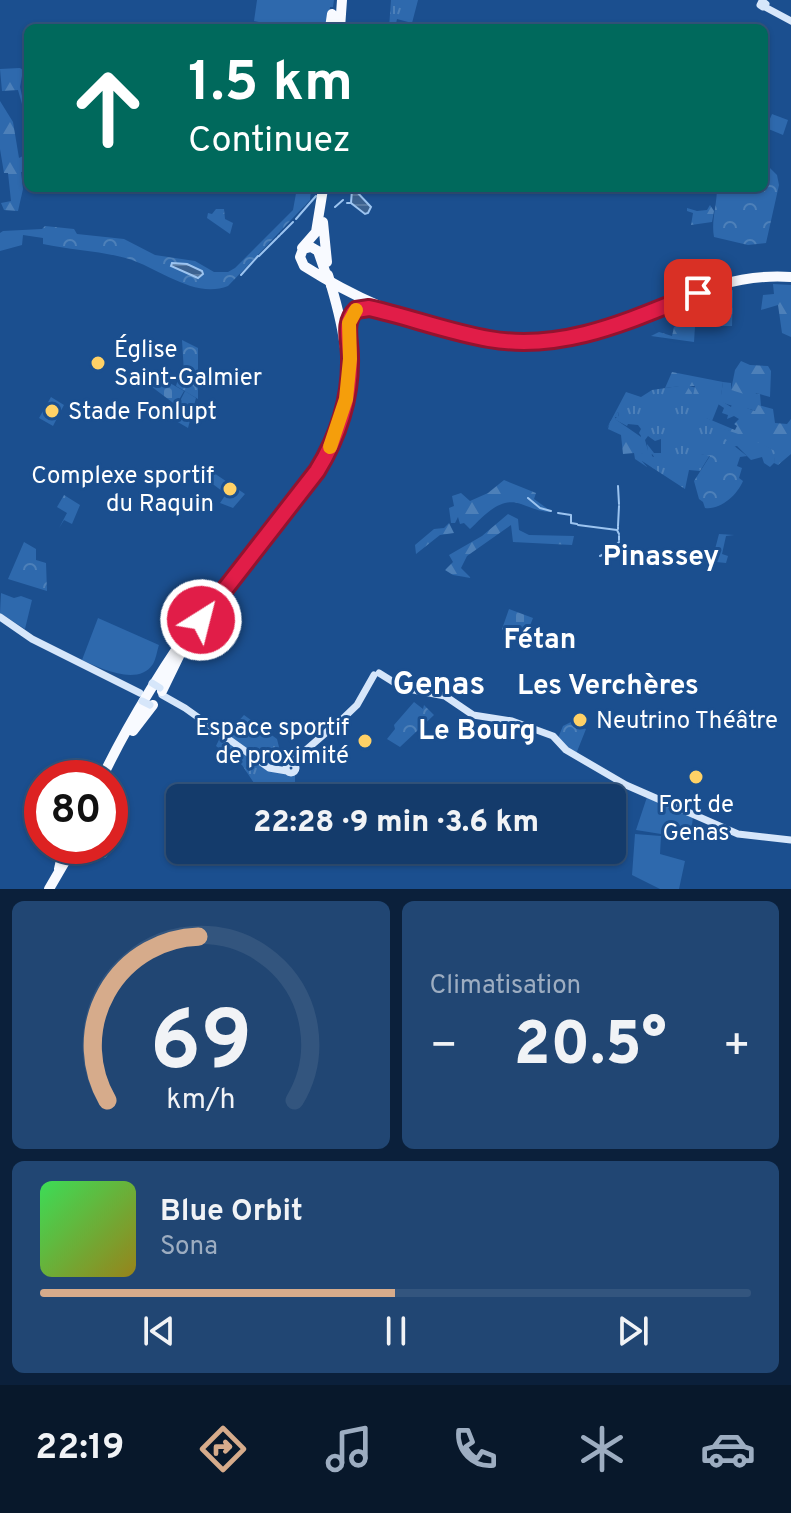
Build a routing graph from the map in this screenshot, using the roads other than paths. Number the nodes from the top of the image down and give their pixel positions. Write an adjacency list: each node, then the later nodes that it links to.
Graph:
1 (341, 0): 4 (highway)
2 (760, 3): 3 (main road)
3 (791, 20)
4 (336, 24)
5 (323, 192): 12 (highway)
6 (324, 192): 8 (highway)
7 (324, 192): 10 (highway)
8 (323, 226): 10 (highway); 11 (highway)
9 (791, 278): 13 (highway)
10 (330, 282): 11 (highway); 14 (highway); 16 (highway)
11 (365, 300): 13 (highway)
12 (396, 314): 13 (highway); 14 (highway)
13 (600, 330)
14 (349, 367): 16 (highway)
15 (0, 617): 17 (main road)
16 (199, 619): 17 (highway); 18 (highway)
17 (151, 694): 18 (highway); 18 (highway); 20 (main road)
18 (117, 751): 19 (highway)
19 (112, 760)
20 (791, 840)
21 (61, 864): 24 (highway)
22 (65, 864): 24 (highway)
23 (67, 864): 24 (highway)
24 (50, 889)

